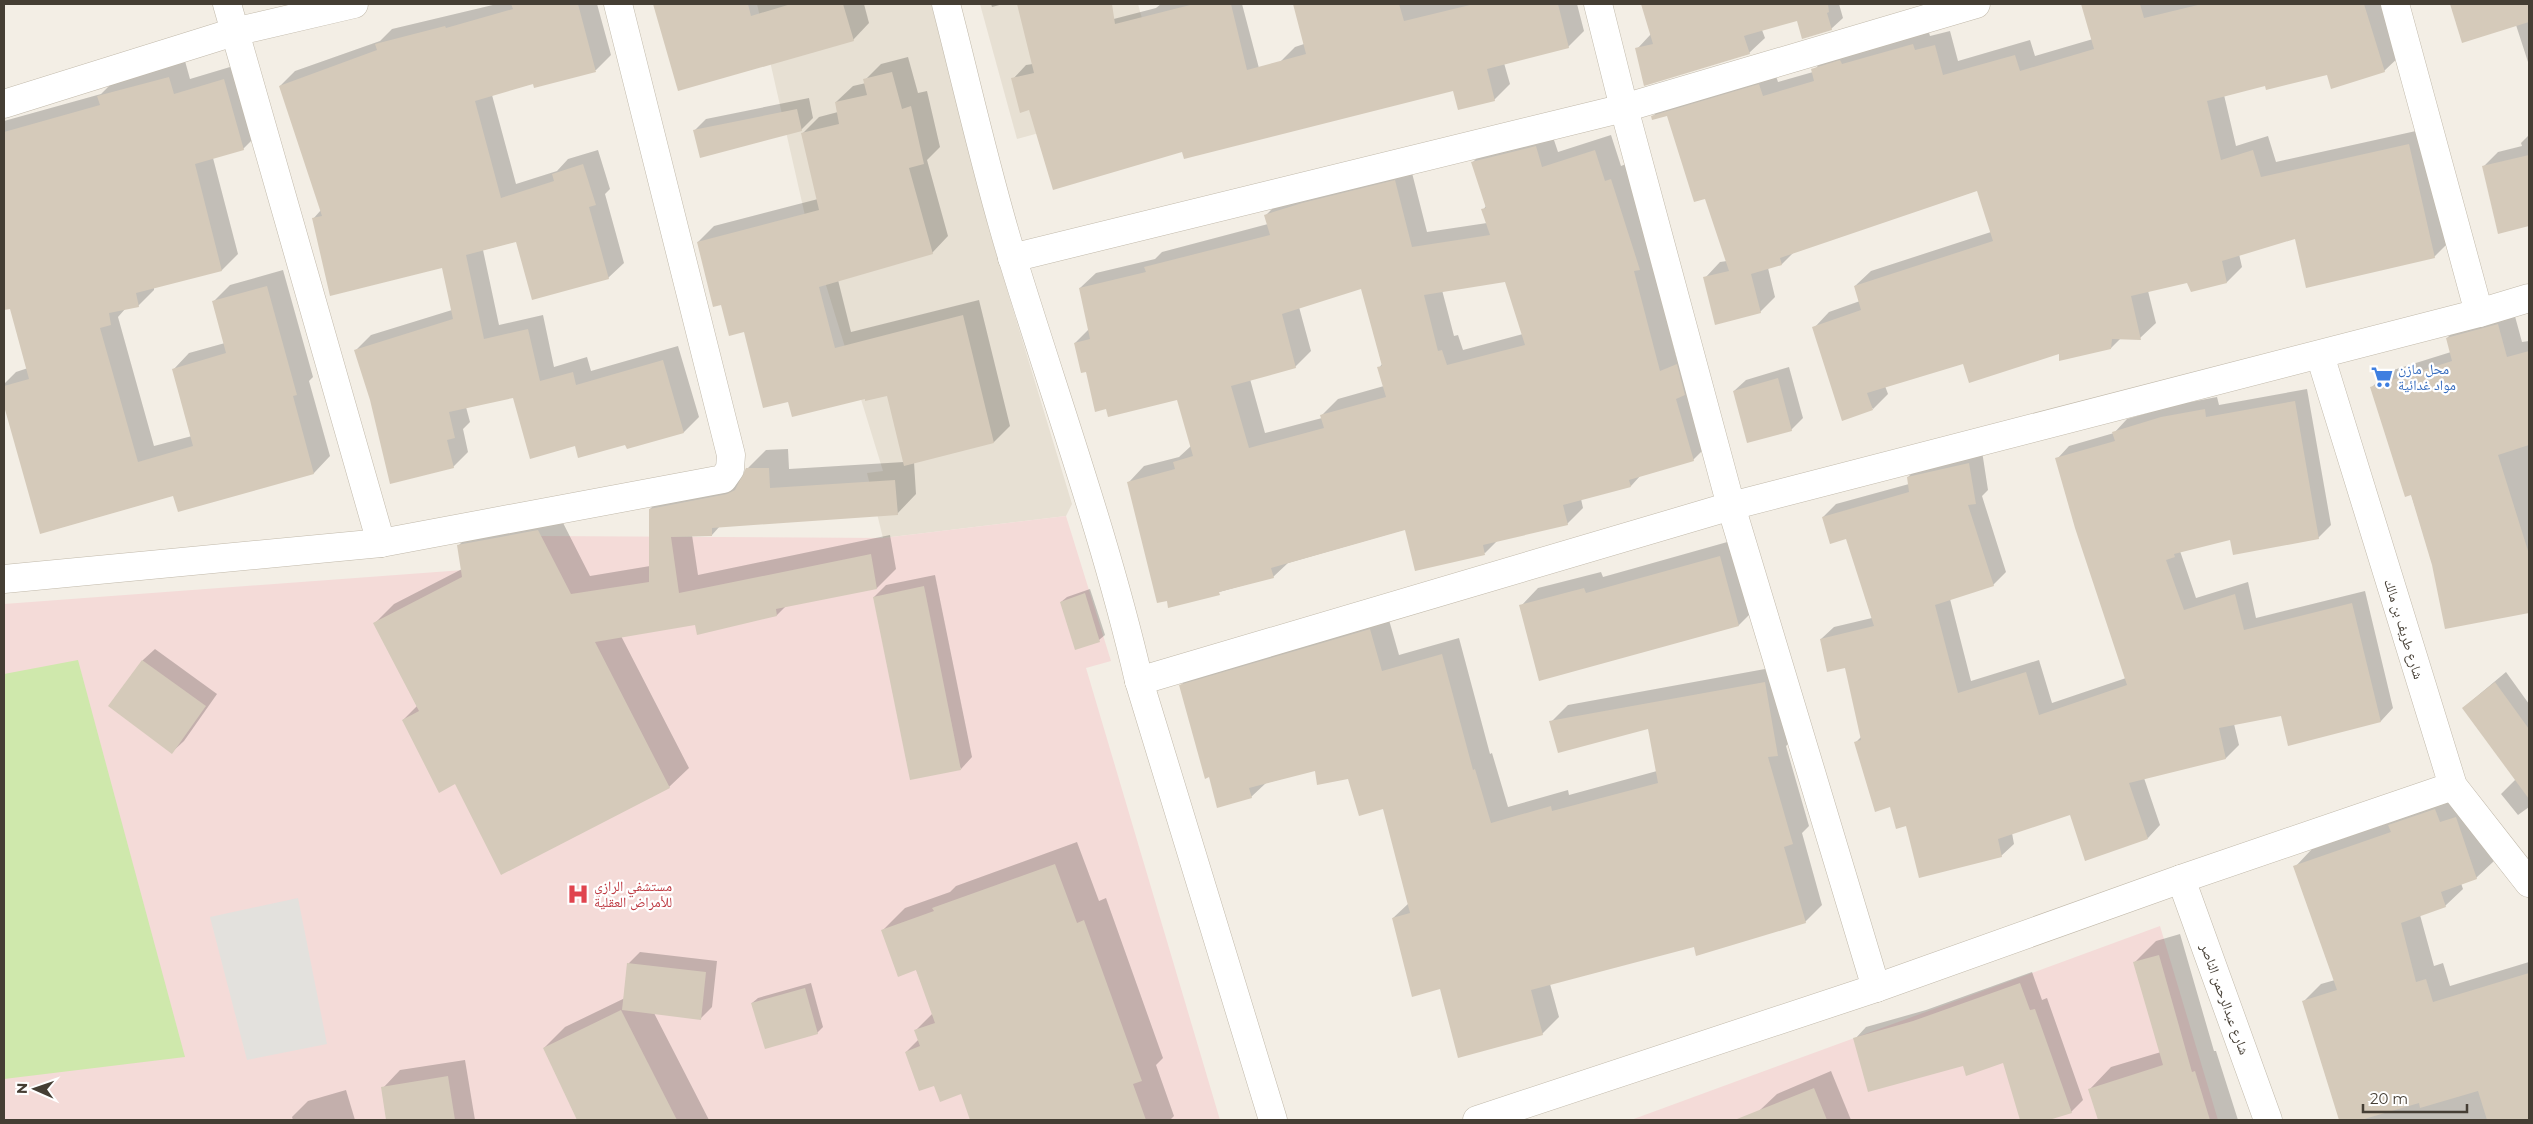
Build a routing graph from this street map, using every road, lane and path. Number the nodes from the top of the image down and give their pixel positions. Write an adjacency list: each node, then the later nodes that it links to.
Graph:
1 (227, 4): 8 (street)
2 (354, 4): 8 (street)
3 (618, 4): 16 (street)
4 (946, 4): 11 (street)
5 (1598, 4): 10 (street)
6 (1976, 4): 10 (street)
7 (2395, 4): 13 (street)
8 (234, 32): 9 (street); 16 (street)
9 (4, 104)
10 (1624, 108): 11 (street); 15 (street)
11 (1012, 258): 18 (street)
12 (2529, 298): 13 (street)
13 (2480, 313): 14 (street)
14 (2320, 355): 15 (street); 19 (street, شارع طريف بن مالك)
15 (1731, 506): 18 (street); 22 (street)
16 (381, 543): 17 (street)
17 (5, 573)
18 (1139, 681): 23 (street)
19 (2453, 786): 20 (street); 21 (street, شارع طريف بن مالك)
20 (2181, 879): 22 (street); 25 (street, شارع عبدالرحمن الناصر)
21 (2529, 883)
22 (1876, 988): 24 (street)
23 (1273, 1120)
24 (1477, 1120)
25 (2268, 1120)

